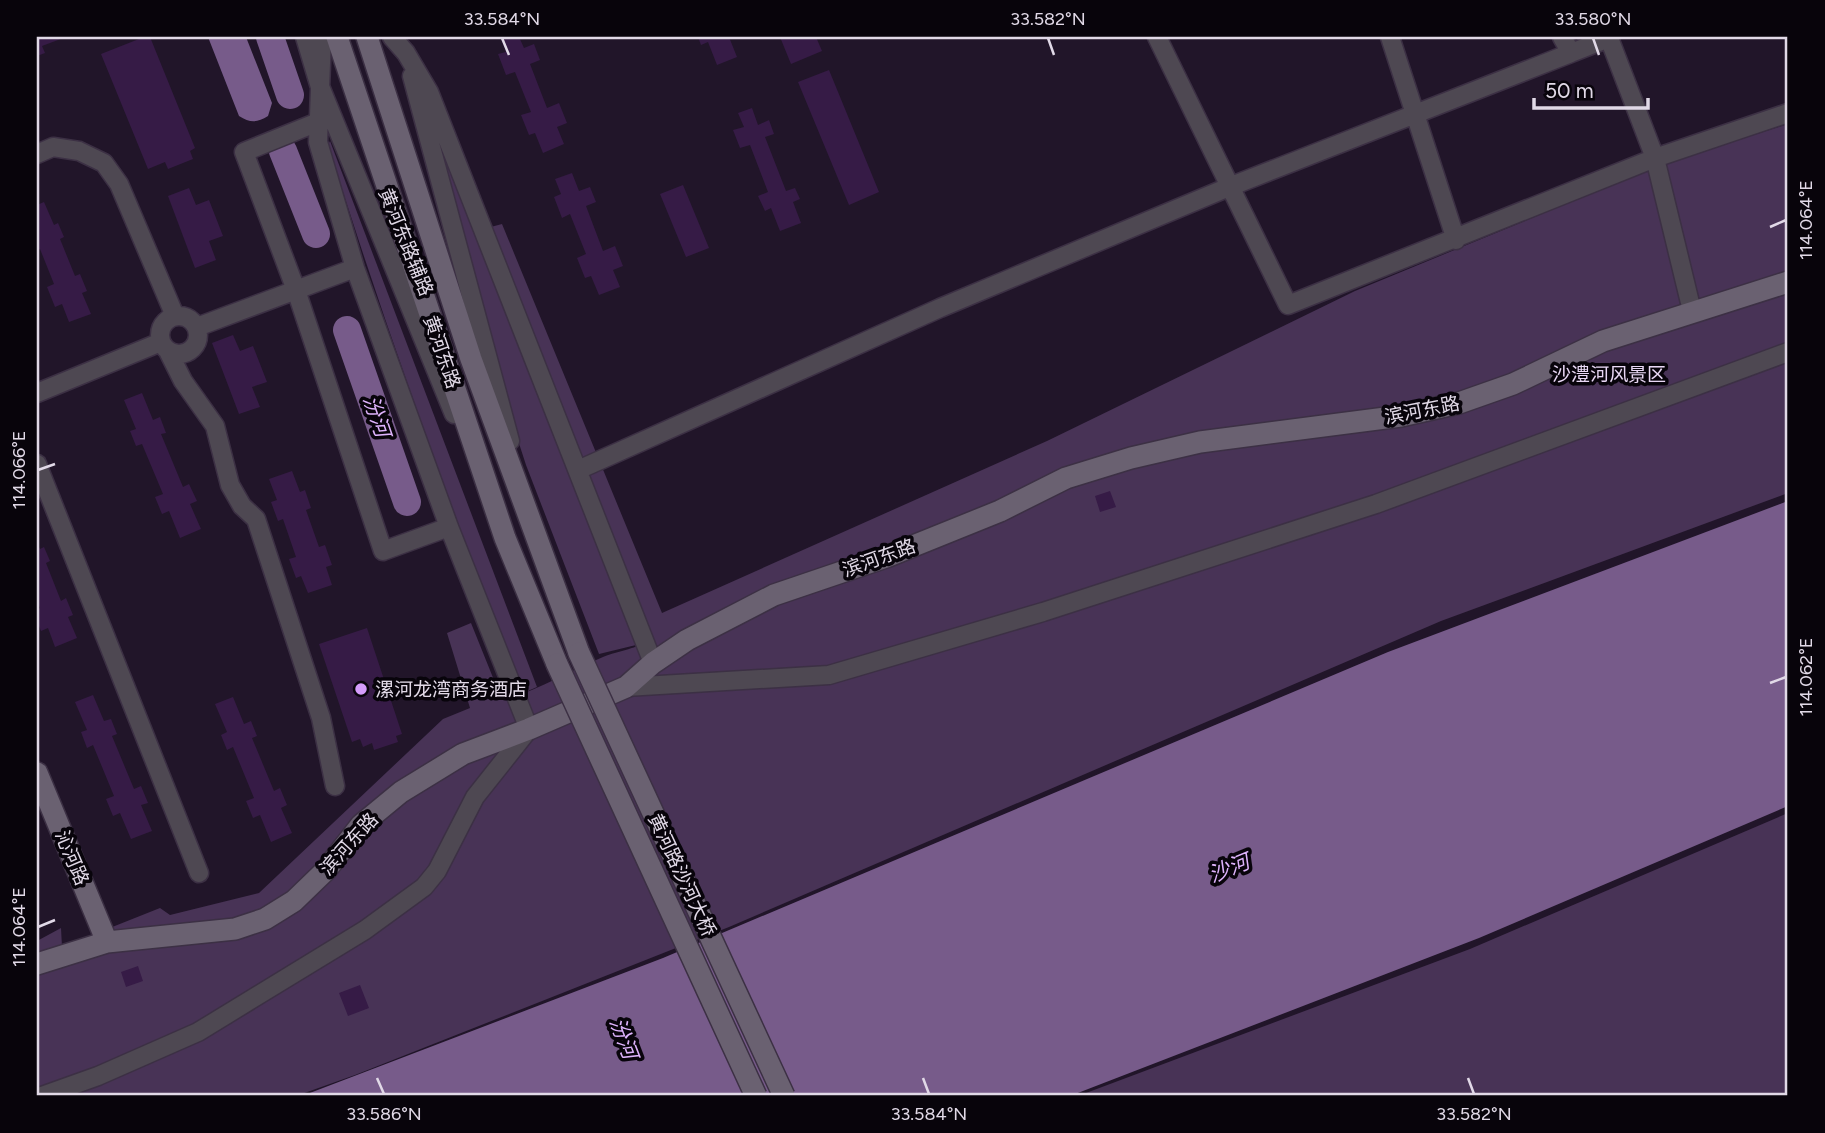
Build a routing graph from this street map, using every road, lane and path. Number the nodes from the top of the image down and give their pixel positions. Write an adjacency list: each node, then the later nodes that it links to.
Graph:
1 (305, 37): 10 (street, 黄河东路辅路)
2 (322, 37): 10 (street)
3 (337, 37): 31 (main road, 黄河东路)
4 (367, 37): 30 (main road, 黄河东路)
5 (392, 37): 8 (street)
6 (1157, 37): 16 (street)
7 (1390, 37): 11 (street)
8 (403, 45): 28 (street); 30 (street)
9 (1567, 45): 11 (street); 15 (street)
10 (318, 84): 13 (street); 31 (street, 黄河东路辅路)
11 (1415, 113): 16 (street); 17 (street)
12 (1788, 113): 15 (street)
13 (318, 122): 18 (street); 20 (street)
14 (37, 154): 22 (street)
15 (1655, 158): 17 (street); 21 (street)
16 (1229, 187): 17 (street); 28 (street)
17 (1455, 240)
18 (355, 268): 20 (street); 29 (street)
19 (1788, 282): 21 (main road, 滨河东路)
20 (296, 290): 23 (street); 29 (street)
21 (1692, 311): 33 (main road, 滨河东路)
22 (175, 316): 23 (street); 24 (street)
23 (197, 327): 24 (street)
24 (164, 346): 26 (street); 38 (street)
25 (1788, 352): 35 (street)
26 (37, 393)
27 (37, 464): 39 (street)
28 (578, 470): 33 (street)
29 (449, 527): 36 (street)
30 (534, 532): 32 (main road, 黄河东路)
31 (505, 538): 34 (main road, 黄河东路)
32 (579, 653): 44 (main road, 黄河路沙河大桥, bridge)
33 (653, 663): 35 (main road, 滨河东路)
34 (556, 664): 43 (main road, 黄河路沙河大桥, bridge)
35 (626, 687): 36 (main road, 滨河东路)
36 (529, 729): 40 (main road, 滨河东路); 42 (street)
37 (37, 774): 40 (main road, 沁河路)
38 (335, 786)
39 (199, 873)
40 (107, 942): 41 (main road, 滨河东路)
41 (37, 964)
42 (42, 1096)
43 (756, 1096)
44 (785, 1096)

